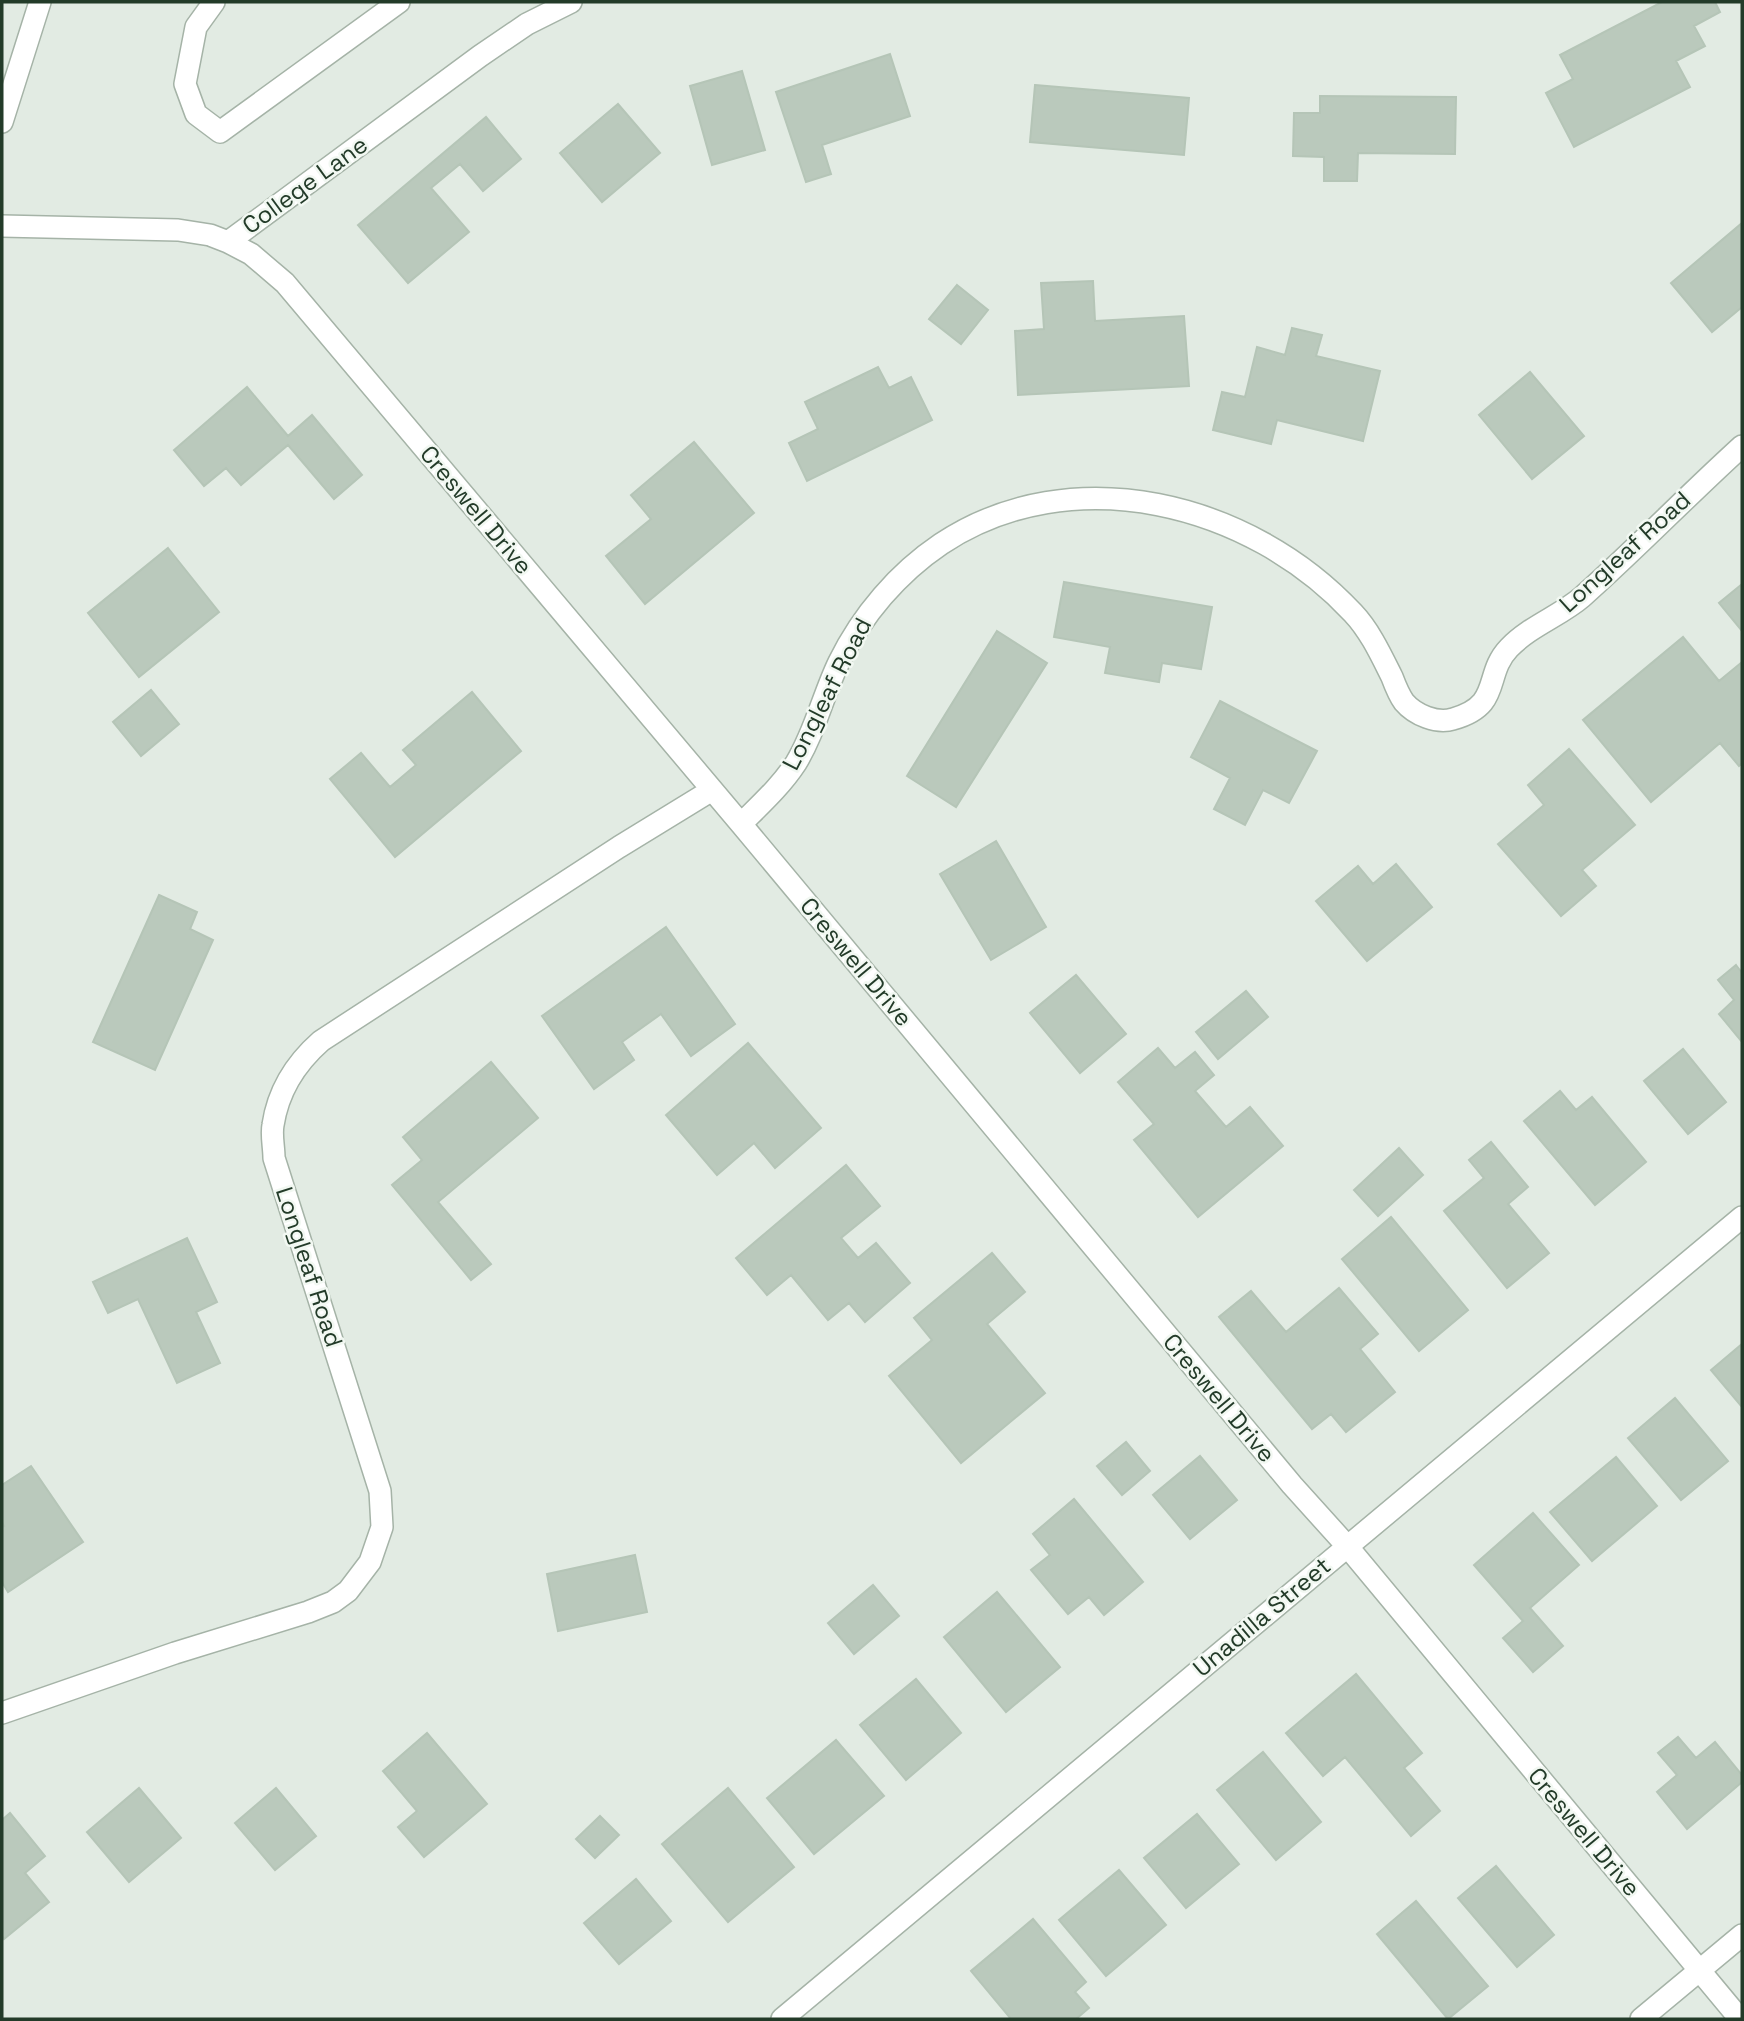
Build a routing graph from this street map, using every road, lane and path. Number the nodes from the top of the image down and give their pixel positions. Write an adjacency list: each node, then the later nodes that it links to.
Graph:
1 (40, 2): 5 (street)
2 (214, 2): 3 (street)
3 (399, 2)
4 (571, 2): 7 (street, College Lane)
5 (2, 122)
6 (2, 226): 7 (street, College Lane)
7 (228, 242): 9 (street, Creswell Drive)
8 (1742, 446): 10 (street, Longleaf Road)
9 (712, 790): 10 (street, Creswell Drive); 13 (street, Longleaf Road)
10 (741, 824): 12 (street, Creswell Drive)
11 (1742, 1217): 12 (street, Unadilla Street)
12 (1347, 1546): 15 (street, Creswell Drive); 16 (street, Unadilla Street)
13 (3, 1711)
14 (1742, 1935): 15 (street)
15 (1699, 1971): 17 (street); 18 (street, Creswell Drive)
16 (782, 2019)
17 (1641, 2019)
18 (1740, 2019)

